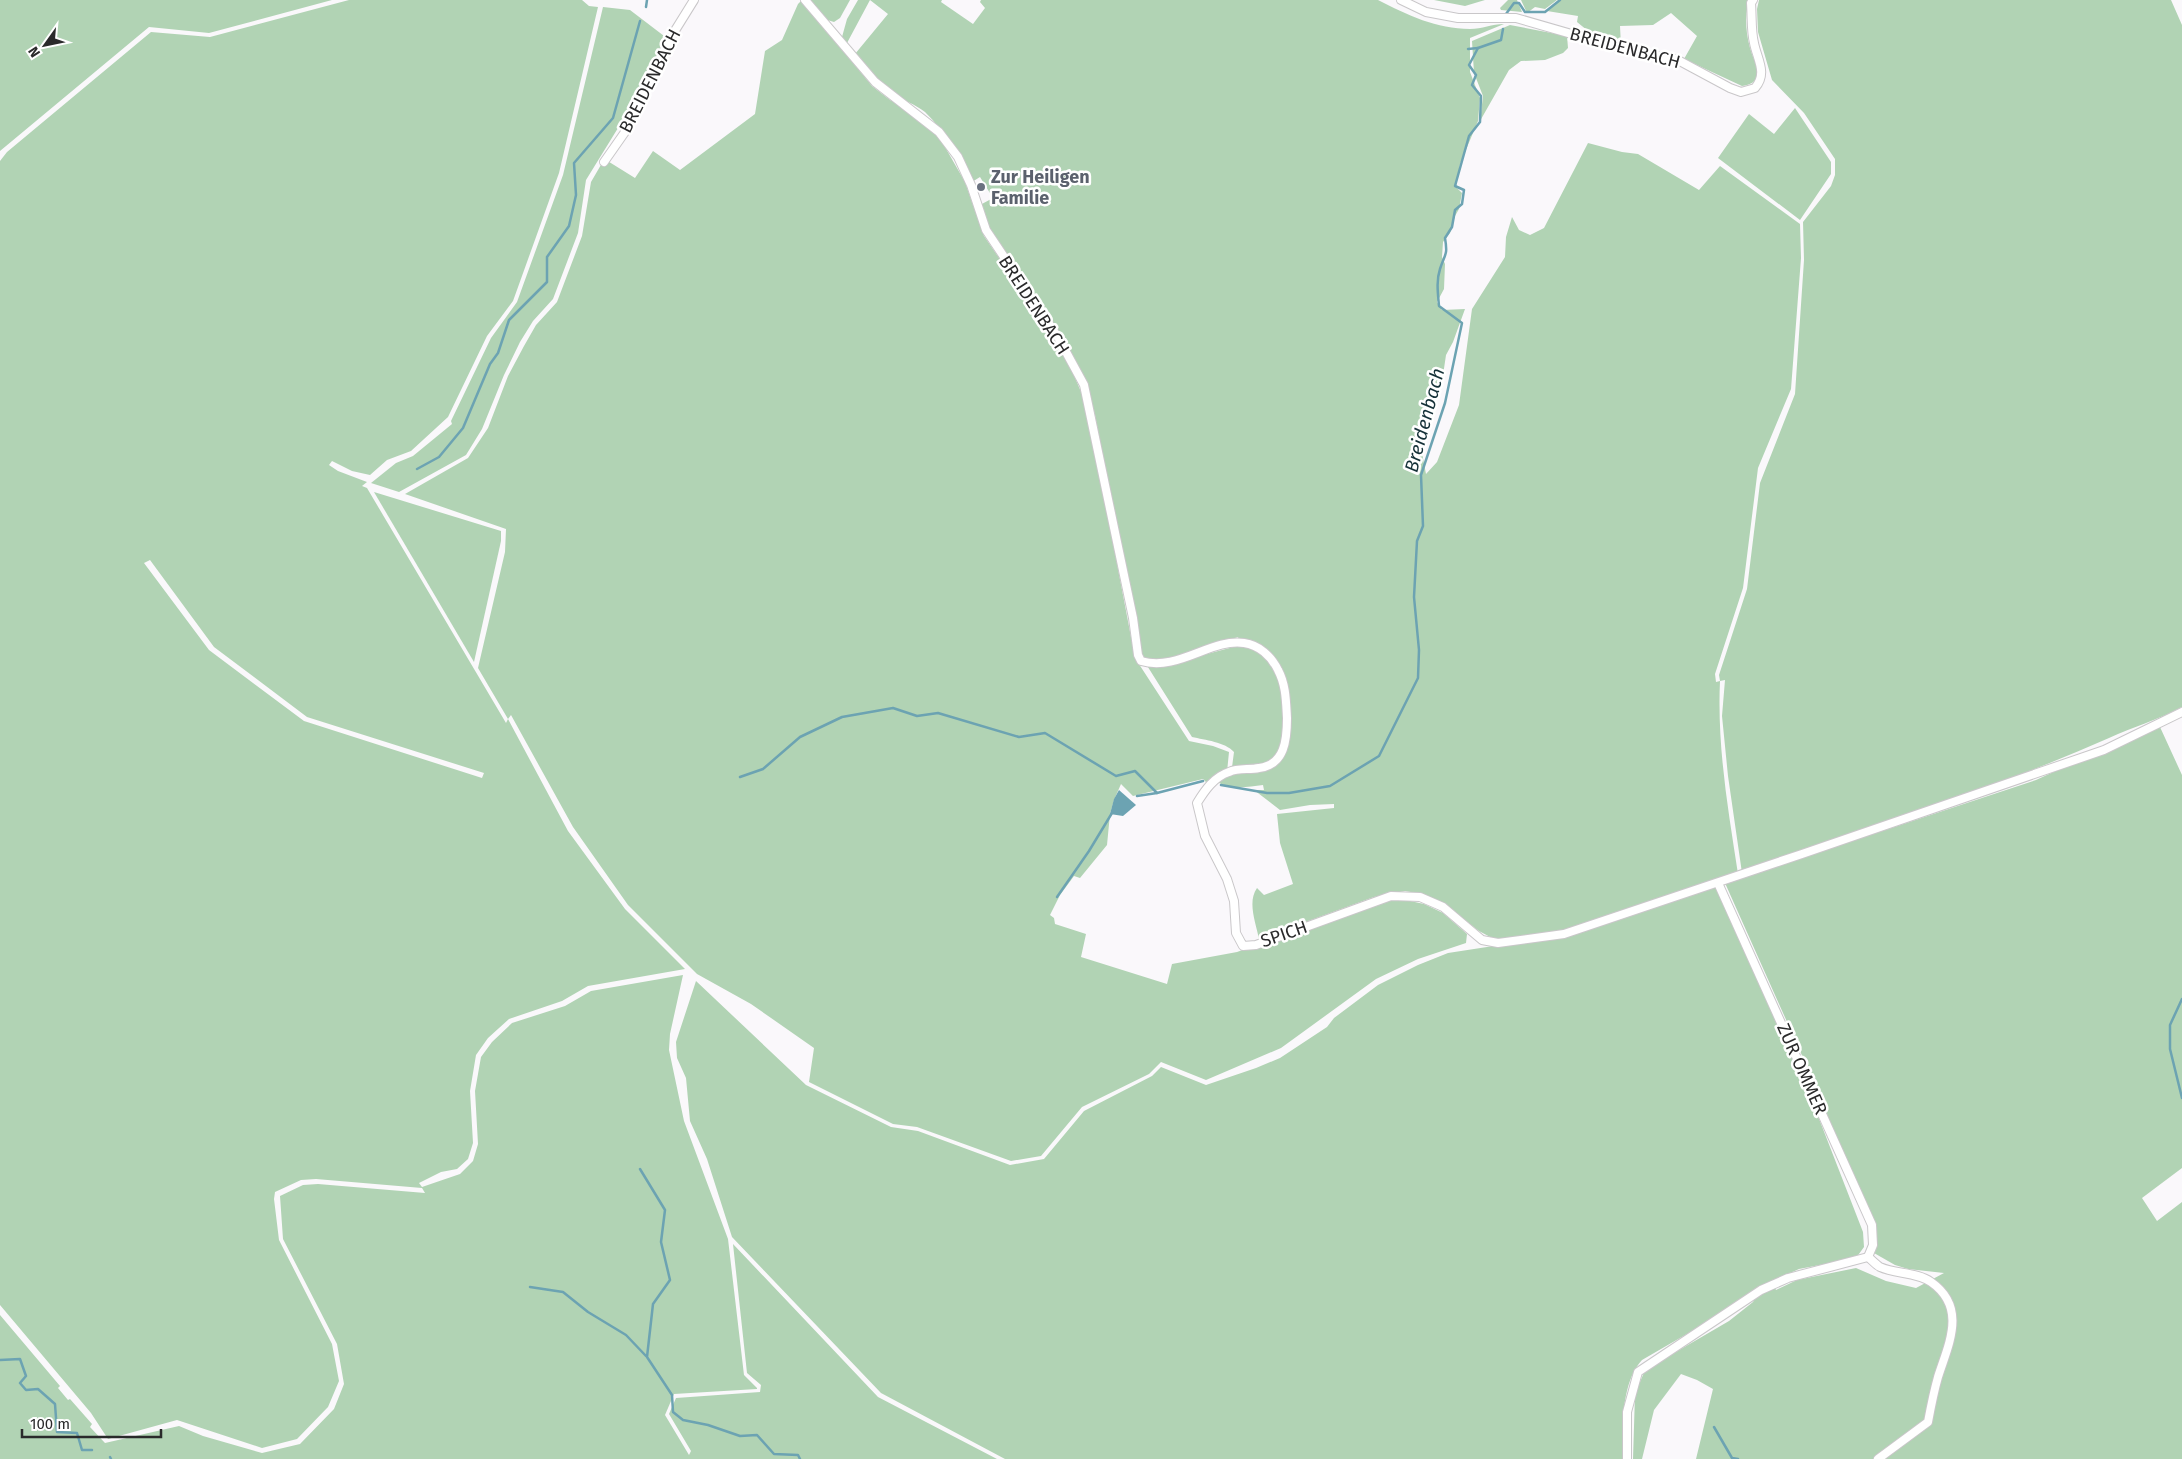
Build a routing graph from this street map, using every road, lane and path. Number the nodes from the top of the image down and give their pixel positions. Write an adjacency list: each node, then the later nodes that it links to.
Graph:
1 (694, 0): 5 (street, BREIDENBACH)
2 (805, 0): 6 (street, BREIDENBACH)
3 (1401, 0): 4 (street, BREIDENBACH)
4 (1752, 0)
5 (604, 162)
6 (1152, 664): 8 (street, SPICH)
7 (2182, 712): 8 (street)
8 (1718, 882): 9 (street, ZUR OMMER)
9 (1868, 1257): 10 (street); 11 (street)
10 (1627, 1459)
11 (1878, 1459)

